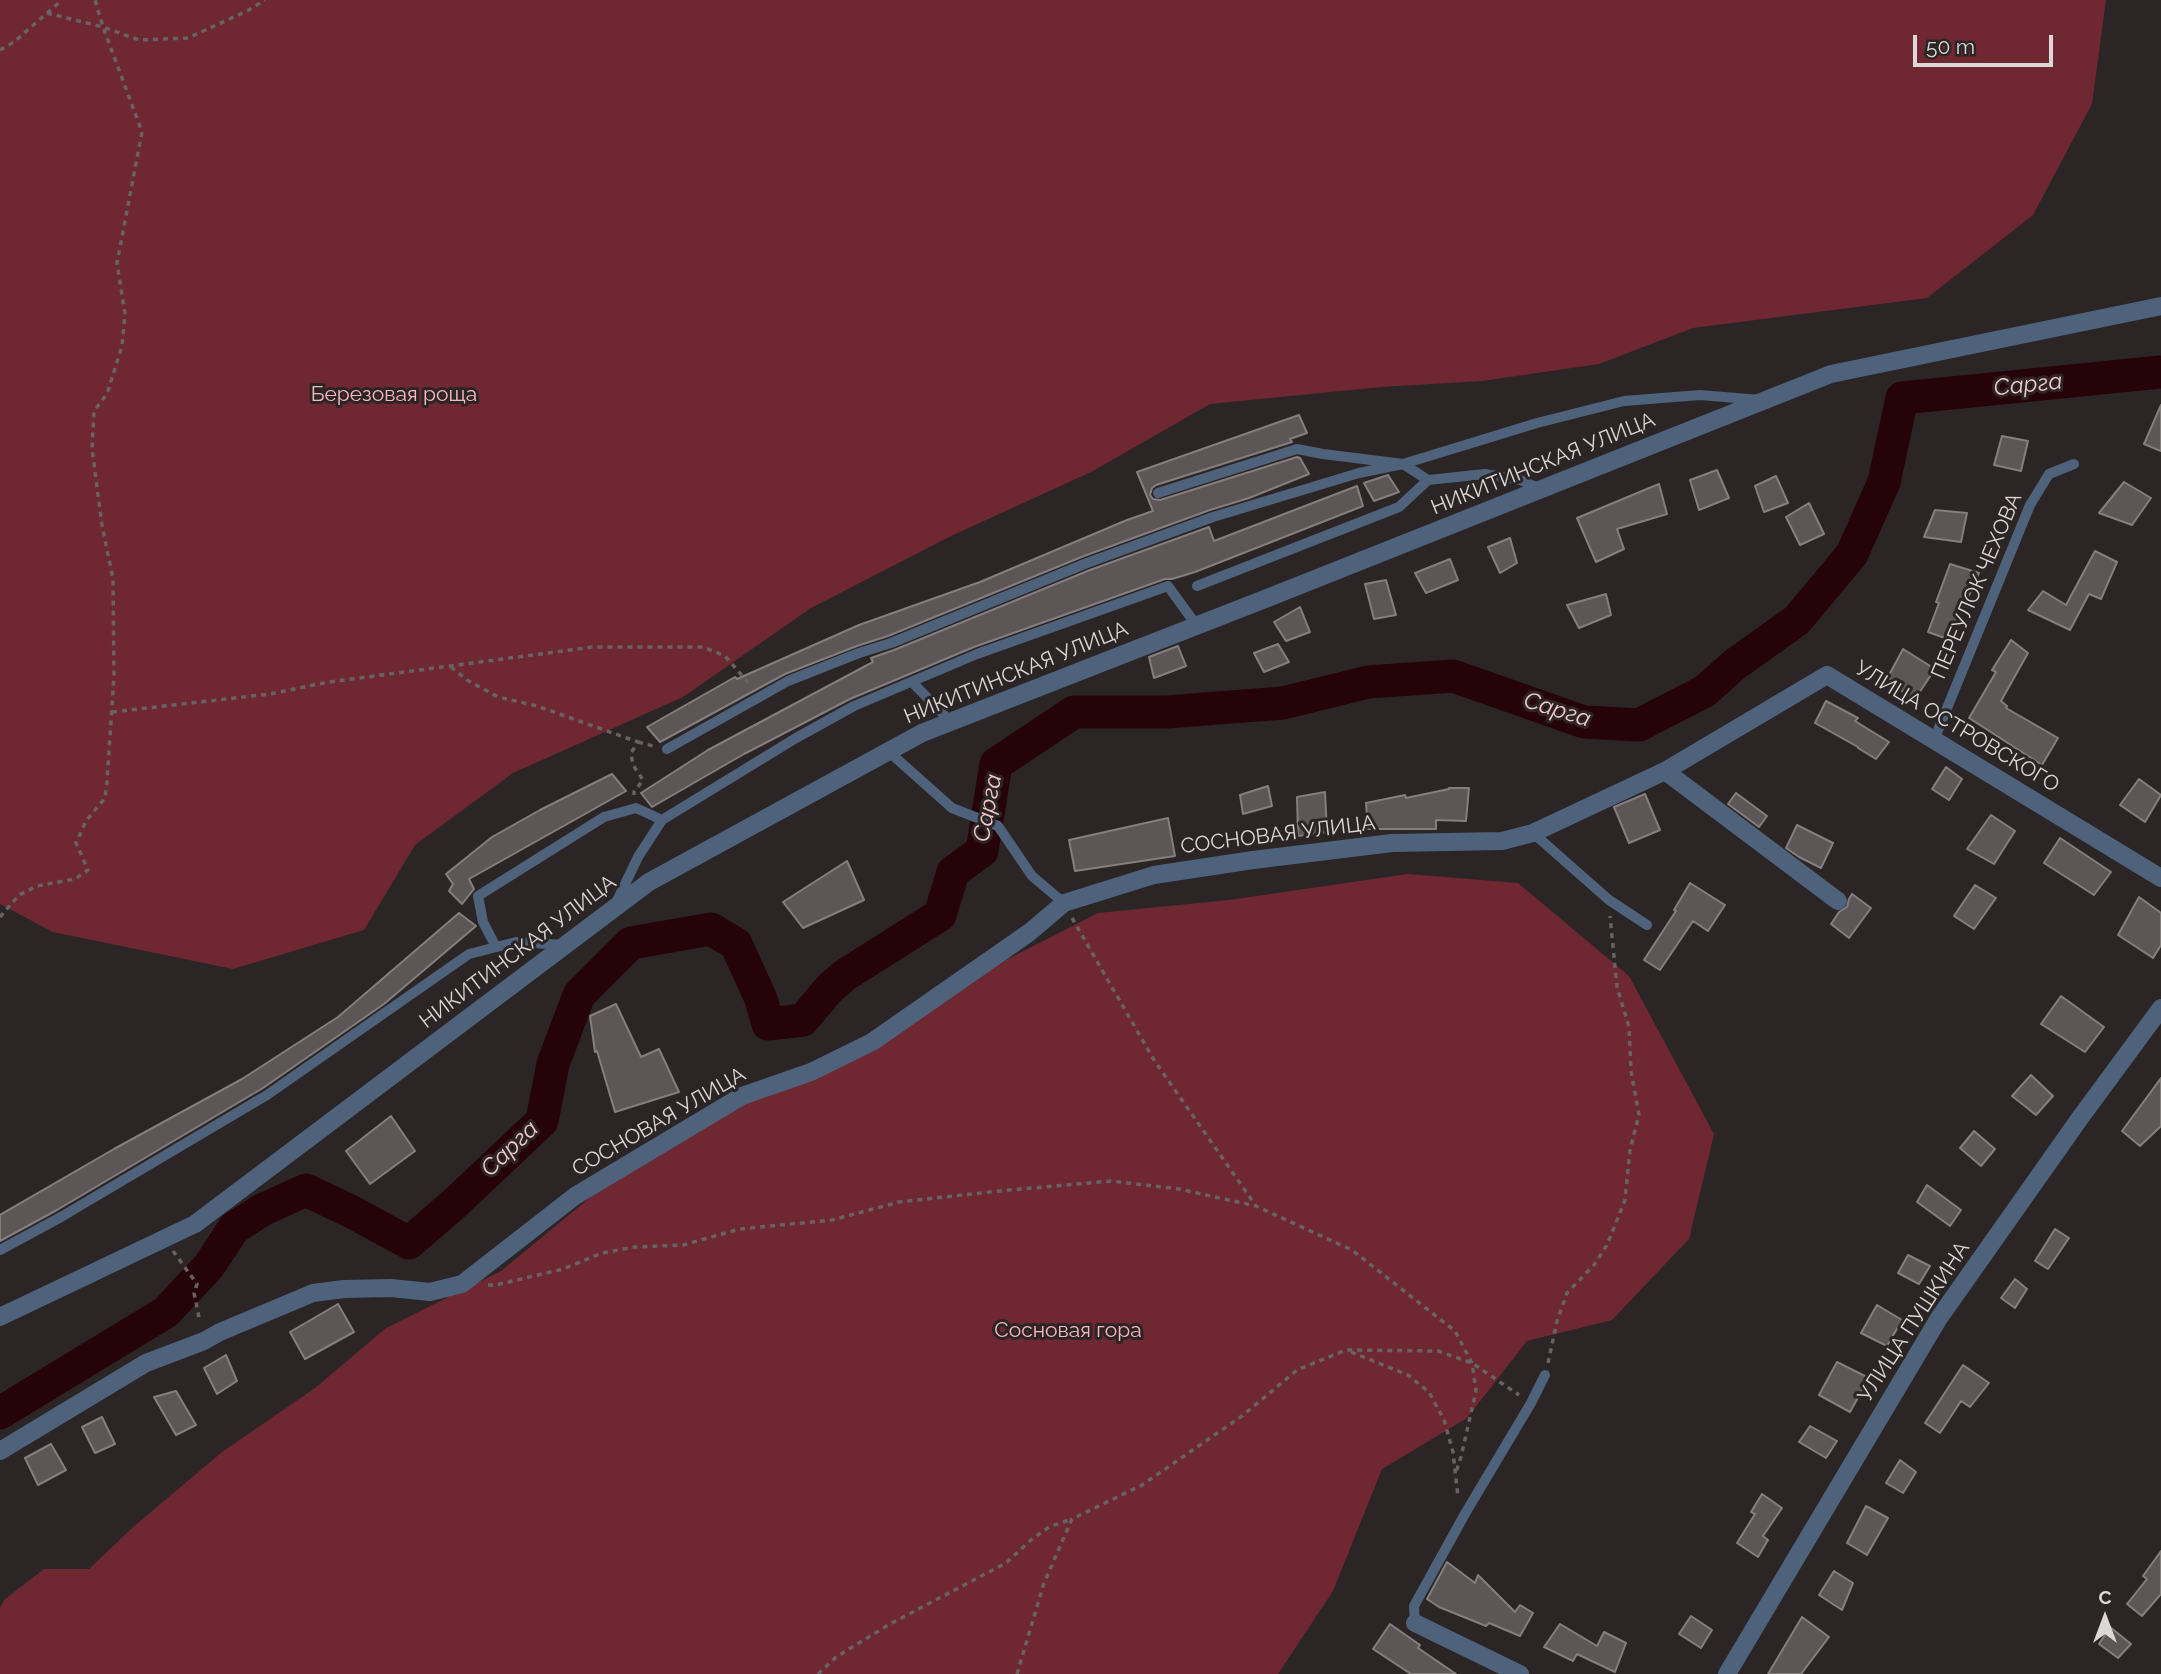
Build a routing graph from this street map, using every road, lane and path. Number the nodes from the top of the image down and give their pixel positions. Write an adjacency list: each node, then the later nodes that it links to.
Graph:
1 (62, 0): 4 (path)
2 (95, 0): 5 (path)
3 (265, 0): 5 (path)
4 (47, 13): 5 (path); 6 (path)
5 (103, 27): 19 (path)
6 (0, 50)
7 (2161, 306): 8 (street, НИКИТИНСКАЯ УЛИЦА)
8 (1766, 400): 9 (lane); 12 (street, НИКИТИНСКАЯ УЛИЦА)
9 (1403, 464): 11 (lane); 13 (lane); 18 (lane)
10 (2074, 464): 21 (lane, ПЕРЕУЛОК ЧЕХОВА)
11 (1428, 480): 12 (lane); 14 (lane)
12 (1542, 489): 15 (street, НИКИТИНСКАЯ УЛИЦА)
13 (1158, 493)
14 (1197, 586)
15 (1197, 626): 17 (lane); 20 (street, НИКИТИНСКАЯ УЛИЦА)
16 (452, 667): 18 (path); 19 (path); 25 (path)
17 (912, 682): 20 (lane); 26 (lane)
18 (760, 697): 22 (lane)
19 (112, 712): 34 (path)
20 (951, 722): 23 (street, НИКИТИНСКАЯ УЛИЦА)
21 (1934, 740): 24 (street, УЛИЦА ОСТРОВСКОГО); 29 (street, УЛИЦА ОСТРОВСКОГО)
22 (667, 749)
23 (888, 751): 32 (lane); 33 (street, НИКИТИНСКАЯ УЛИЦА)
24 (1665, 771): 27 (street, УЛИЦА ОСТРОВСКОГО); 31 (street)
25 (636, 808): 26 (lane); 37 (lane)
26 (662, 820): 33 (lane)
27 (1533, 832): 28 (street, УЛИЦА ОСТРОВСКОГО); 30 (lane)
28 (1502, 841): 32 (street, СОСНОВАЯ УЛИЦА)
29 (2161, 878)
30 (1609, 900): 35 (lane); 47 (path)
31 (1838, 901)
32 (1064, 903): 39 (path); 42 (street, СОСНОВАЯ УЛИЦА)
33 (615, 907): 36 (street, НИКИТИНСКАЯ УЛИЦА)
34 (0, 917)
35 (1647, 925)
36 (565, 945): 37 (lane); 40 (street, НИКИТИНСКАЯ УЛИЦА)
37 (496, 947): 41 (lane)
38 (2161, 1008): 57 (street, УЛИЦА ПУШКИНА)
39 (1256, 1206): 42 (path); 46 (path)
40 (164, 1238): 43 (street, НИКИТИНСКАЯ УЛИЦА); 44 (path)
41 (0, 1250)
42 (462, 1284): 44 (street)
43 (0, 1317)
44 (204, 1341): 49 (street)
45 (1346, 1350): 46 (path); 50 (path); 52 (path)
46 (1472, 1363): 48 (path); 50 (path)
47 (1545, 1375): 48 (lane)
48 (1531, 1404): 51 (lane)
49 (0, 1451)
50 (1455, 1475): 51 (path)
51 (1465, 1512): 53 (lane)
52 (1072, 1519): 54 (path); 55 (path)
53 (1415, 1623): 56 (street)
54 (818, 1674)
55 (1017, 1674)
56 (1520, 1674)
57 (1727, 1674)

